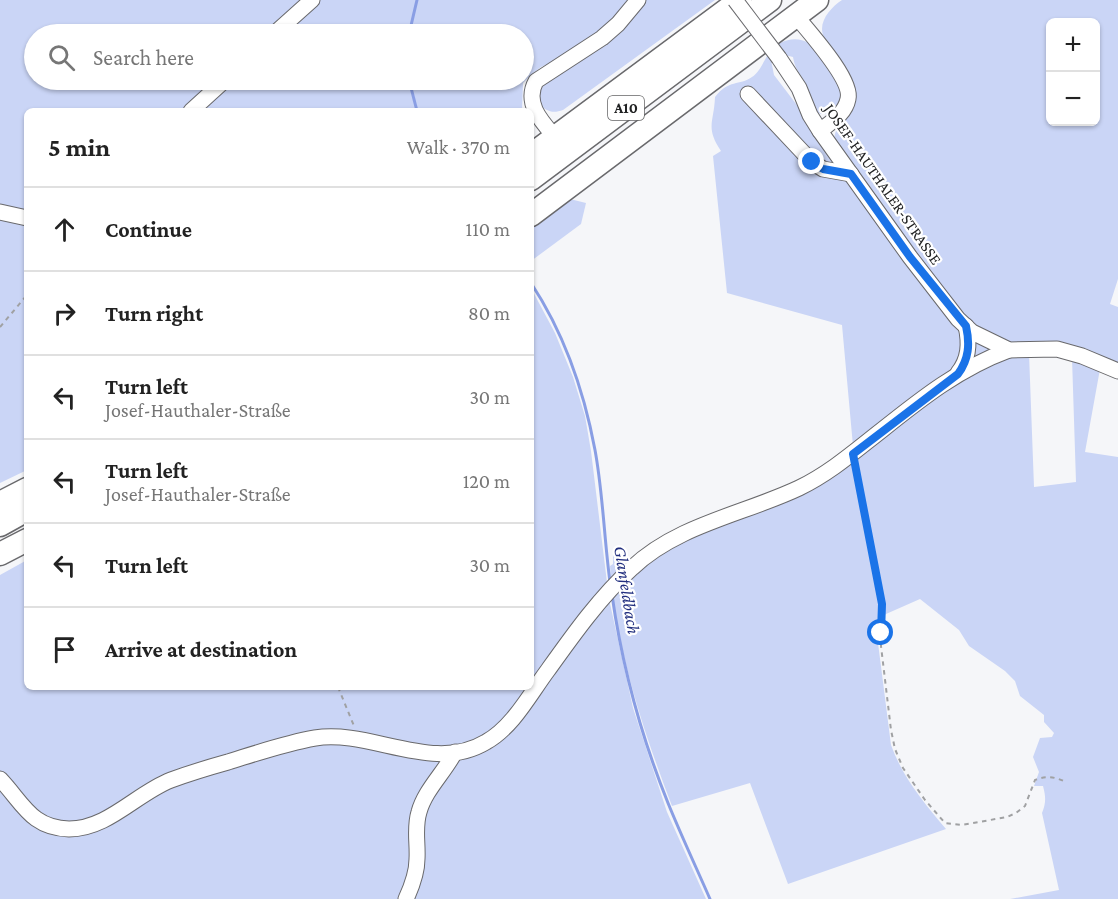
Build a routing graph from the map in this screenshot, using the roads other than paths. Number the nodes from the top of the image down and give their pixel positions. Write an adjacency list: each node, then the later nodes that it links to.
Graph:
1 (312, 0): 8 (street)
2 (638, 0): 10 (street)
3 (735, 0): 17 (street, JOSEF-HAUTHALER-STRASSE, bridge)
4 (740, 0): 9 (highway)
5 (770, 0): 9 (highway)
6 (818, 0): 7 (highway)
7 (796, 16): 17 (street); 23 (highway)
8 (285, 24)
9 (716, 30): 18 (highway, A10); 21 (highway, A10)
10 (534, 85)
11 (214, 90): 14 (street)
12 (532, 90): 16 (street)
13 (748, 94): 20 (street)
14 (193, 108)
15 (534, 108): 18 (street)
16 (534, 108)
17 (820, 131): 20 (street, JOSEF-HAUTHALER-STRASSE)
18 (555, 138): 19 (highway, A10)
19 (534, 153)
20 (851, 174): 25 (street, JOSEF-HAUTHALER-STRASSE)
21 (534, 177)
22 (0, 212): 24 (street)
23 (534, 213)
24 (24, 218)
25 (966, 326): 26 (street, JOSEF-HAUTHALER-STRASSE); 28 (street)
26 (1009, 350): 27 (street, JOSEF-HAUTHALER-STRASSE); 28 (street)
27 (1118, 371)
28 (958, 374): 35 (street)
29 (24, 491): 30 (highway)
30 (0, 504)
31 (24, 512): 32 (highway)
32 (0, 525)
33 (24, 542): 34 (highway)
34 (0, 554)
35 (534, 688)
36 (533, 690): 37 (street)
37 (455, 752): 38 (street); 39 (street)
38 (0, 779)
39 (406, 899)

